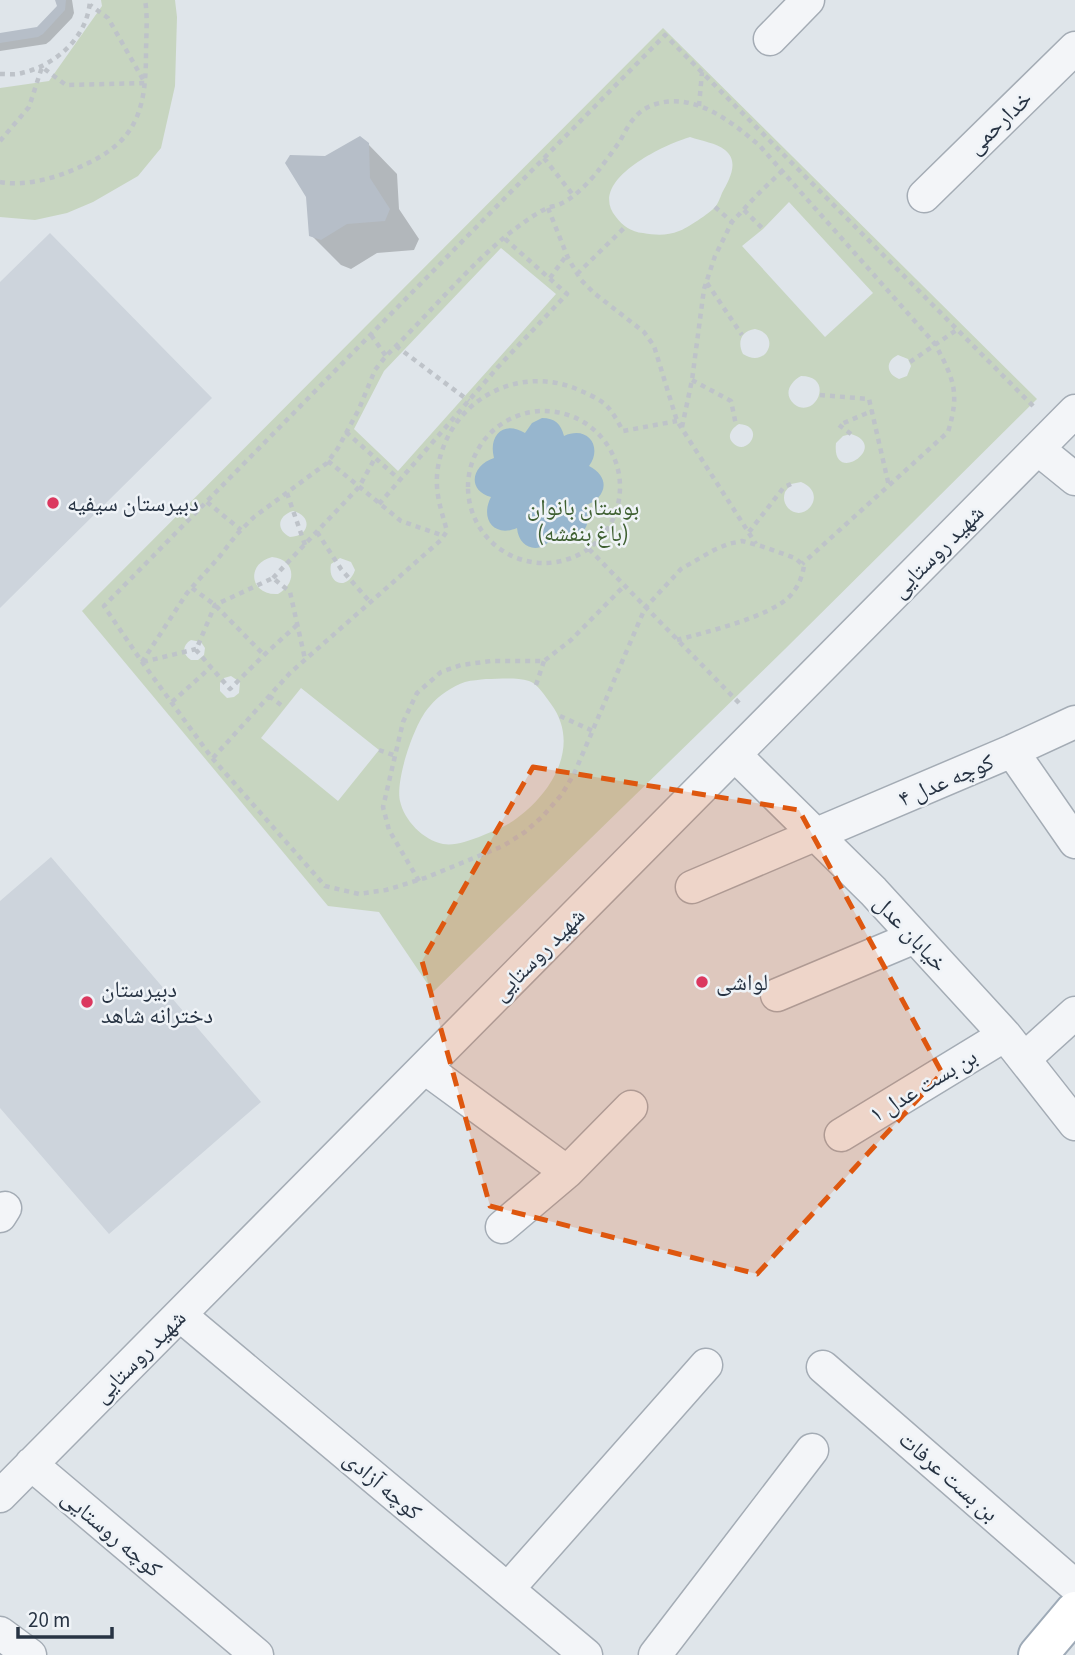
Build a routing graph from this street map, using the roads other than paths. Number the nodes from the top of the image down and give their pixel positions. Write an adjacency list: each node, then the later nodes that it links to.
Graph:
1 (808, 0): 2 (street)
2 (770, 38)
3 (1075, 48): 4 (street, خدارحمی)
4 (924, 196)
5 (1056, 430): 6 (street); 9 (street, شهید روستایی)
6 (1075, 480)
7 (1075, 722): 8 (street, کوچه عدل ۴)
8 (1012, 751): 10 (street, کوچه عدل ۴); 11 (street)
9 (735, 755): 10 (street, خیابان عدل); 18 (street, شهید روستایی)
10 (816, 835): 12 (street, کوچه عدل ۴); 13 (street, خیابان عدل)
11 (1075, 842)
12 (692, 887)
13 (915, 937): 14 (street); 16 (street, خیابان عدل)
14 (778, 995)
15 (1075, 1013): 17 (street)
16 (1005, 1035): 17 (street, خیابان عدل); 21 (street, بن بست عدل ۱)
17 (1024, 1059): 20 (street, خیابان عدل)
18 (425, 1068): 22 (street); 24 (street, شهید روستایی)
19 (631, 1107): 22 (street)
20 (1075, 1124)
21 (841, 1135)
22 (567, 1172): 23 (street)
23 (502, 1227)
24 (180, 1315): 28 (street, شهید روستایی); 31 (street, کوچه آزادی)
25 (706, 1365): 31 (street)
26 (823, 1367): 30 (street, بن بست عرفات)
27 (813, 1450): 37 (street)
28 (31, 1464): 29 (street, شهید روستایی); 35 (street, کوچه روستایی)
29 (0, 1496)
30 (1075, 1586)
31 (508, 1589): 36 (street, کوچه آزادی)
32 (1075, 1611): 38 (main road)
33 (0, 1633): 34 (street)
34 (30, 1655)
35 (257, 1655)
36 (586, 1655)
37 (655, 1655)
38 (1038, 1655)

